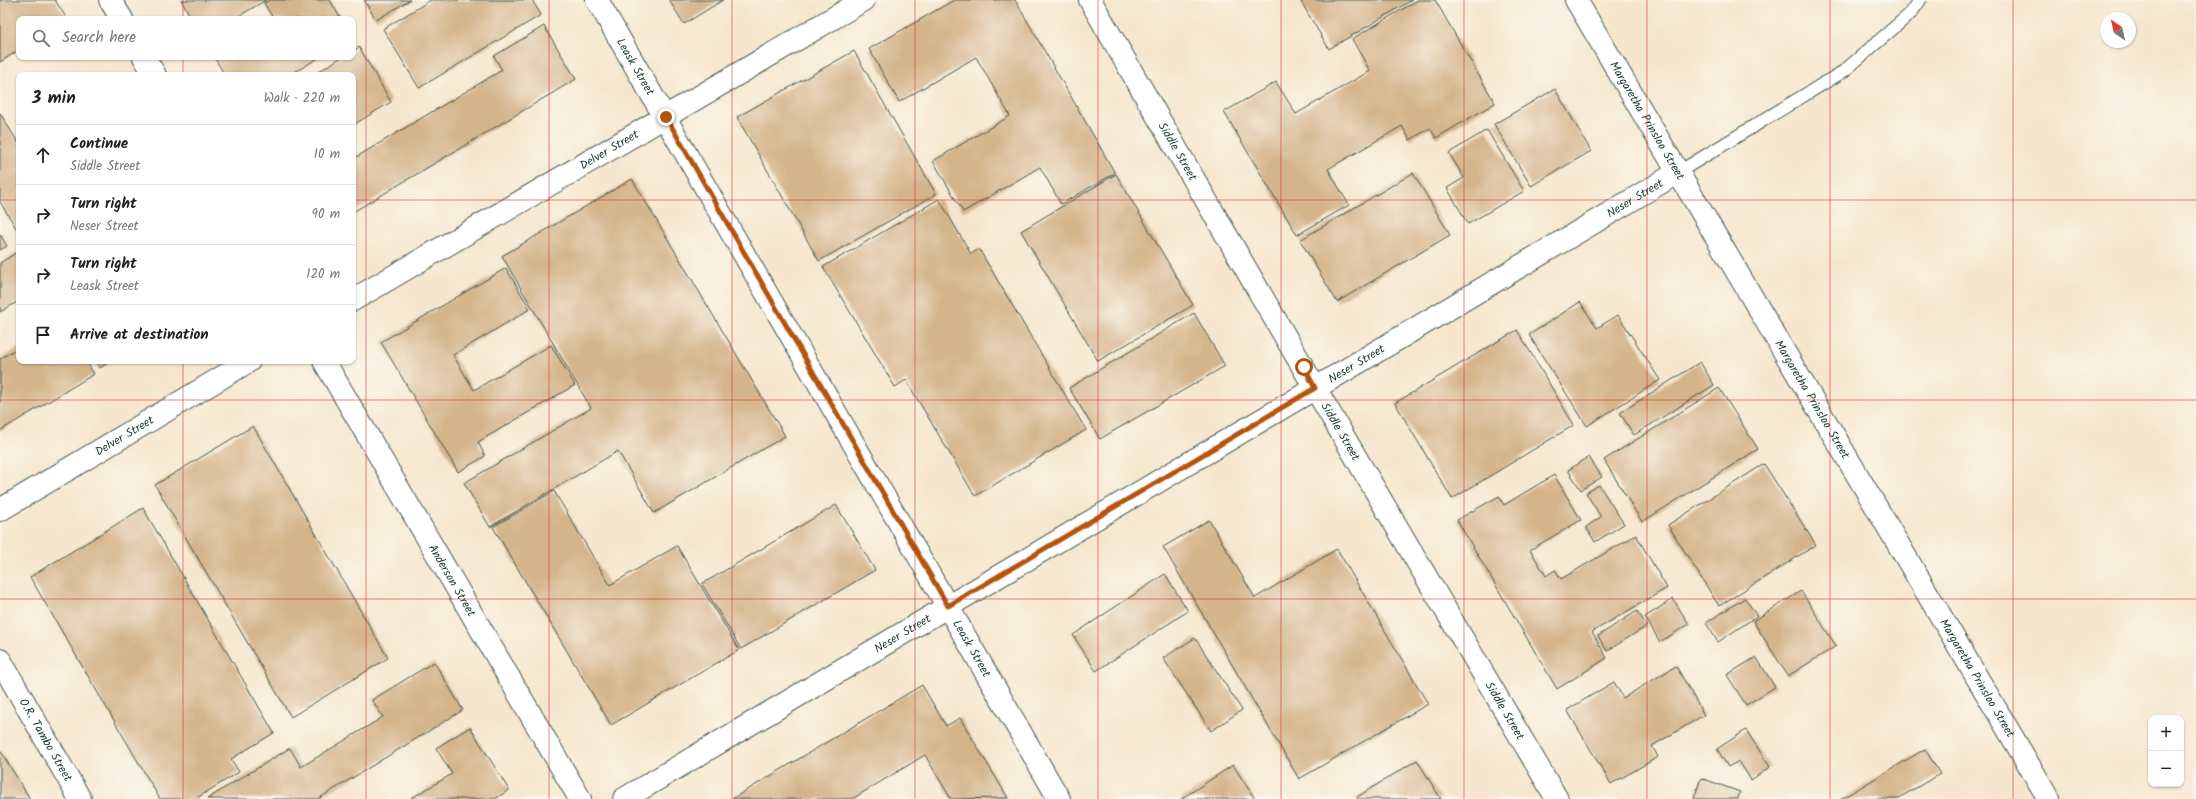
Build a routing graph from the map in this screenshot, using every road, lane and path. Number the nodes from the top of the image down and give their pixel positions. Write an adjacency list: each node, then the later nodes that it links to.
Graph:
1 (110, 0): 7 (street)
2 (597, 0): 10 (street, Leask Street)
3 (864, 0): 10 (street, Delver Street)
4 (1090, 0): 15 (street, Siddle Street)
5 (1576, 0): 11 (street, Margaretha Prinsloo Street)
6 (1920, 0): 11 (lane)
7 (120, 16)
8 (146, 60): 9 (street)
9 (152, 72)
10 (666, 117): 12 (street, Delver Street); 17 (street, Leask Street)
11 (1677, 173): 15 (street, Neser Street); 24 (street, Margaretha Prinsloo Street)
12 (356, 298)
13 (244, 364): 16 (street, Delver Street)
14 (326, 364): 20 (street, Anderson Street)
15 (1315, 388): 17 (street, Neser Street); 23 (street, Siddle Street)
16 (0, 510)
17 (948, 606): 21 (street, Neser Street); 22 (street, Leask Street)
18 (0, 660): 19 (street, O.R. Tambo Street)
19 (80, 799)
20 (580, 799)
21 (624, 799)
22 (1059, 799)
23 (1557, 799)
24 (2049, 799)

